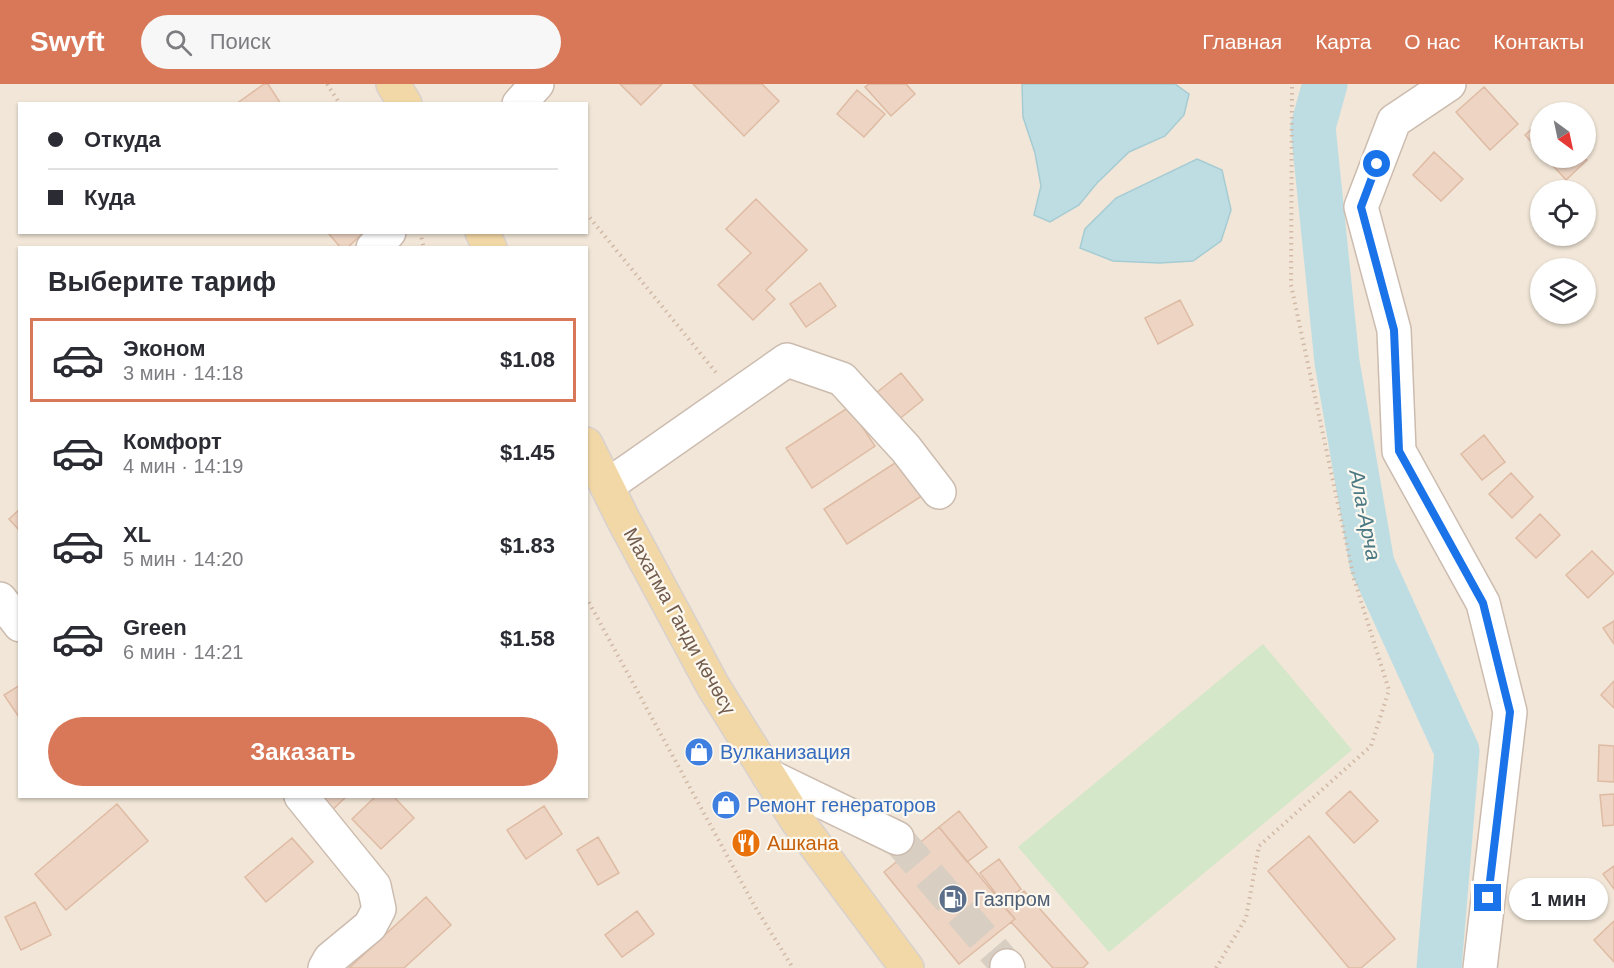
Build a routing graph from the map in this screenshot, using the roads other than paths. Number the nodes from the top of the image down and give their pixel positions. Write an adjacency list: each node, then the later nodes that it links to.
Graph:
1 (393, 84): 4 (main road)
2 (537, 84): 5 (street)
3 (1449, 84): 19 (street)
4 (404, 102)
5 (521, 102)
6 (387, 234): 7 (street)
7 (375, 246)
8 (588, 448): 9 (main road, Махатма Ганди көчөсү)
9 (607, 486): 10 (street); 14 (main road, Махатма Ганди көчөсү)
10 (939, 492)
11 (18, 580): 12 (street)
12 (0, 598): 13 (street)
13 (18, 622)
14 (769, 776): 16 (street); 18 (main road, Махатма Ганди көчөсү)
15 (303, 798): 17 (street)
16 (897, 838)
17 (325, 968)
18 (908, 968)
19 (1480, 968)

